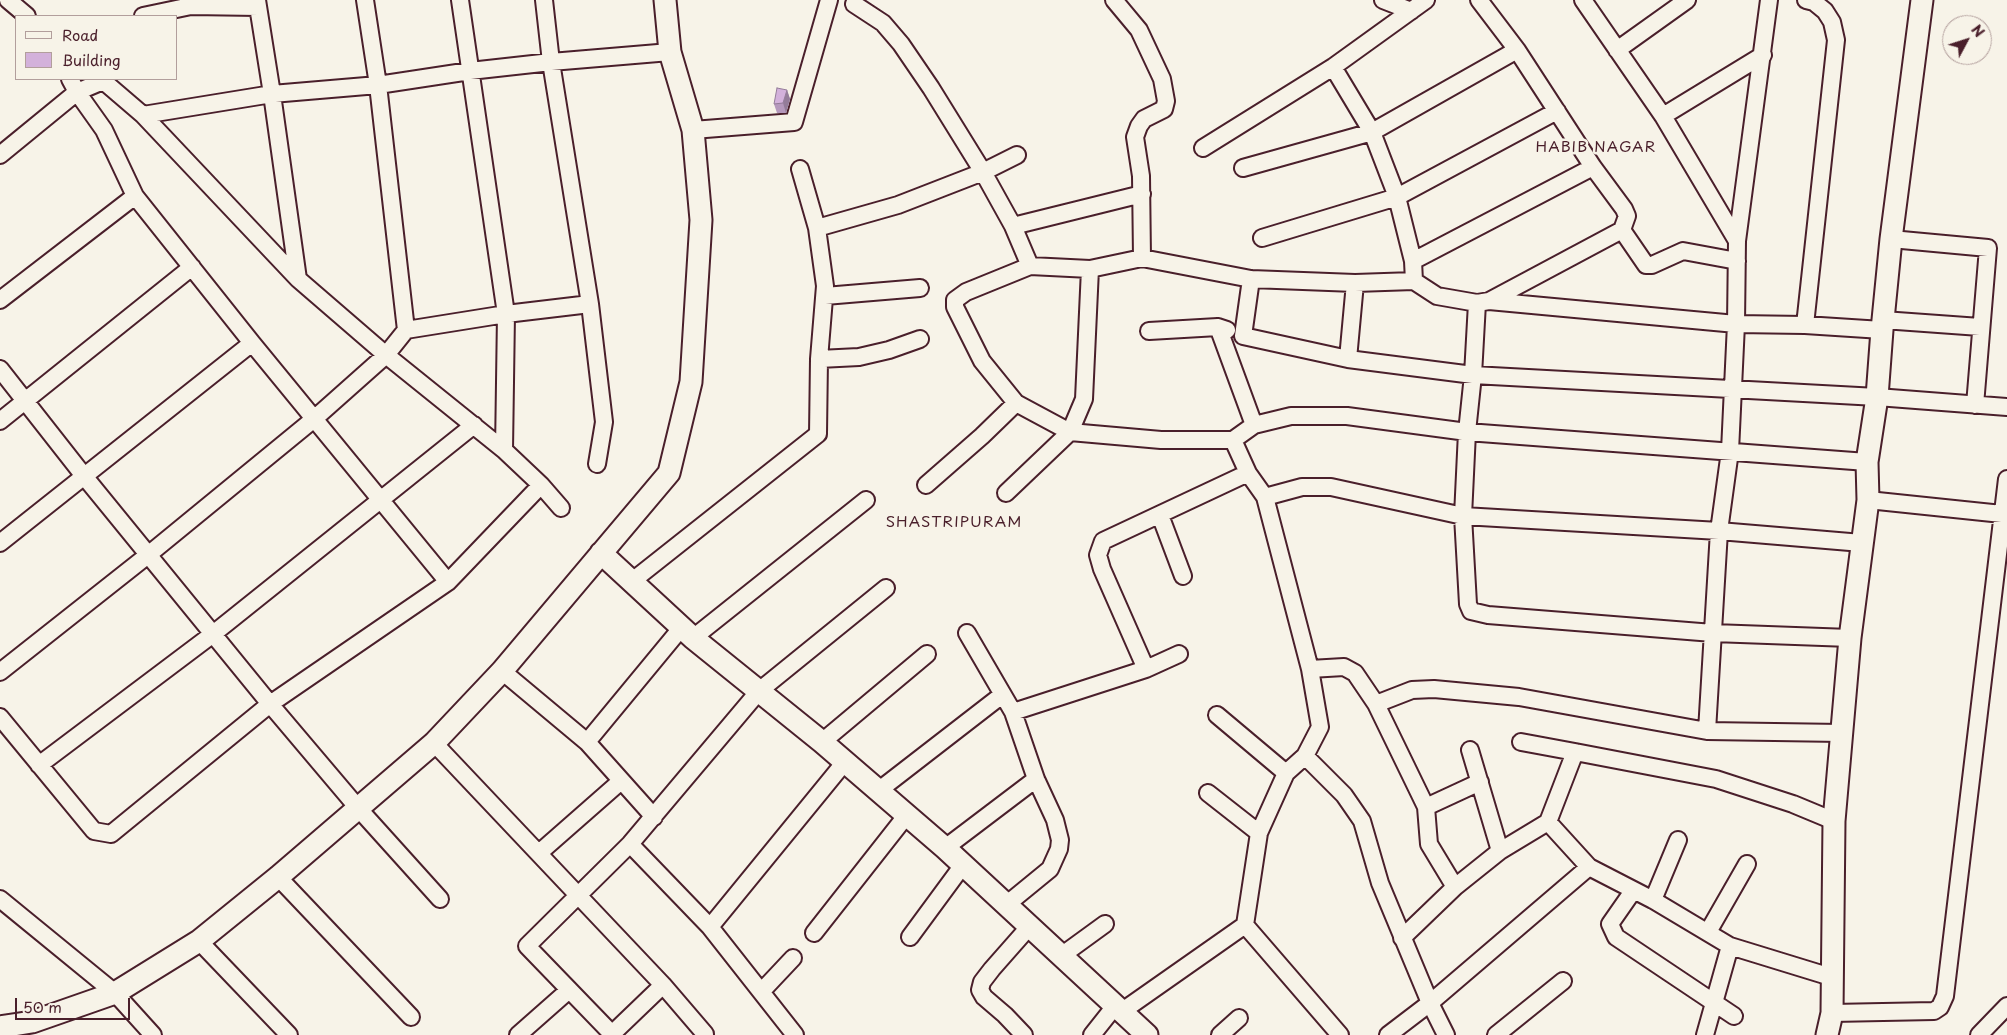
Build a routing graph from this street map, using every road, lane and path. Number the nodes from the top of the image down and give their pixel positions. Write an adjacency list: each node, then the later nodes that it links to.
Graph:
1 (365, 0): 31 (street)
2 (460, 0): 29 (street)
3 (544, 0): 27 (street)
4 (665, 0): 25 (street)
5 (829, 0): 37 (street)
6 (833, 0): 16 (street)
7 (1114, 0): 46 (street)
8 (1382, 0): 20 (street)
9 (1426, 0): 20 (street)
10 (1479, 0): 23 (street)
11 (1583, 0): 24 (street)
12 (1687, 0): 24 (street)
13 (1769, 0): 26 (street)
14 (1806, 0): 72 (street)
15 (1922, 0): 53 (street)
16 (856, 2): 45 (street)
17 (8, 3): 21 (street)
18 (191, 3): 19 (street); 22 (street)
19 (257, 3): 33 (street)
20 (1411, 11): 28 (street)
21 (26, 15)
22 (147, 15)
23 (1517, 50): 34 (street); 38 (street)
24 (1617, 50): 36 (street)
25 (670, 52): 27 (street); 37 (street)
26 (1763, 55): 36 (street); 54 (street)
27 (551, 62): 29 (street); 69 (street)
28 (1333, 67): 38 (street); 39 (street)
29 (470, 71): 31 (street); 70 (street)
30 (102, 80): 32 (street); 35 (street)
31 (378, 85): 33 (street); 76 (street)
32 (74, 86): 40 (street); 47 (street)
33 (272, 94): 35 (street); 61 (street)
34 (1557, 112): 42 (street); 48 (street)
35 (143, 115): 61 (street)
36 (1663, 116): 54 (street)
37 (693, 130): 120 (street)
38 (1372, 132): 43 (street); 48 (street)
39 (1203, 148)
40 (0, 155)
41 (1017, 155): 45 (street)
42 (1594, 166): 51 (street); 56 (street)
43 (1243, 168)
44 (800, 169): 50 (street)
45 (983, 172): 49 (street); 50 (street)
46 (1142, 194): 49 (street); 55 (street)
47 (135, 196): 59 (street); 67 (street)
48 (1397, 197): 52 (street); 56 (street)
49 (1013, 226): 58 (street)
50 (817, 228): 66 (street)
51 (1622, 230): 57 (street); 68 (street)
52 (1262, 238)
53 (1891, 239): 73 (street); 75 (street)
54 (1738, 241): 57 (street)
55 (1142, 258): 60 (street); 62 (street)
56 (1413, 261): 63 (street)
57 (1738, 261): 71 (street)
58 (1030, 266): 60 (street); 89 (street)
59 (192, 267): 80 (street); 88 (street)
60 (1090, 269): 96 (street)
61 (298, 279): 81 (street)
62 (1251, 279): 64 (street); 78 (street)
63 (1414, 281): 64 (street); 68 (street)
64 (1355, 283): 83 (street)
65 (920, 288): 66 (street)
66 (825, 296): 82 (street)
67 (0, 300)
68 (1483, 302): 71 (street); 85 (street)
69 (590, 304): 70 (street); 102 (street)
70 (506, 314): 76 (street); 99 (street)
71 (1736, 324): 72 (street); 86 (street)
72 (1805, 325): 73 (street)
73 (1882, 325): 75 (street); 87 (street)
74 (1218, 327): 77 (street); 78 (street); 95 (street)
75 (1980, 327): 90 (street)
76 (406, 330): 81 (street)
77 (1149, 331)
78 (1243, 336): 83 (street)
79 (920, 339): 82 (street)
80 (252, 343): 92 (street); 104 (street)
81 (386, 355): 92 (street); 94 (street)
82 (819, 358): 124 (street)
83 (1348, 359): 85 (street)
84 (0, 369): 88 (street)
85 (1473, 375): 86 (street); 97 (street)
86 (1734, 388): 87 (street); 100 (street)
87 (1877, 397): 90 (street); 101 (street)
88 (24, 402): 93 (street); 104 (street)
89 (1016, 403): 96 (street); 107 (street)
90 (1975, 405): 91 (street)
91 (2007, 407)
92 (314, 420): 110 (street); 121 (street)
93 (0, 421)
94 (474, 425): 99 (street); 110 (street)
95 (1254, 425): 97 (street); 98 (street)
96 (1070, 432): 98 (street); 108 (street)
97 (1467, 432): 100 (street); 115 (street)
98 (1233, 440): 103 (street)
99 (504, 450): 106 (street)
100 (1730, 451): 101 (street); 117 (street)
101 (1866, 462): 112 (street)
102 (597, 464)
103 (1248, 473): 109 (street); 114 (street)
104 (84, 476): 118 (street); 121 (street)
105 (2007, 479): 116 (street)
106 (541, 485): 113 (street); 123 (street)
107 (926, 485)
108 (1006, 493)
109 (1265, 497): 115 (street); 134 (street)
110 (381, 498): 123 (street); 129 (street)
111 (866, 500): 126 (street)
112 (1868, 500): 116 (street); 119 (street)
113 (561, 508)
114 (1160, 515): 122 (street); 133 (street)
115 (1464, 516): 117 (street); 128 (street)
116 (2005, 518): 206 (street)
117 (1719, 531): 119 (street); 128 (street)
118 (0, 543)
119 (1862, 543): 130 (street)
120 (601, 553): 124 (street); 135 (street)
121 (148, 555): 129 (street); 136 (street)
122 (1183, 576)
123 (448, 582): 139 (street)
124 (631, 582): 126 (street)
125 (886, 588): 137 (street)
126 (687, 632): 137 (street); 146 (street)
127 (967, 633): 138 (street)
128 (1713, 633): 130 (street); 144 (street)
129 (213, 634): 139 (street); 154 (street)
130 (1850, 638): 145 (street)
131 (927, 654): 147 (street)
132 (1179, 654): 133 (street)
133 (1146, 669): 141 (street)
134 (1310, 669): 140 (street); 152 (street)
135 (502, 671): 146 (street); 149 (street)
136 (0, 672)
137 (759, 690): 147 (street); 163 (street)
138 (1002, 696): 141 (street); 159 (street)
139 (270, 704): 154 (street); 162 (street)
140 (1376, 704): 144 (street); 161 (street)
141 (1013, 712): 156 (street)
142 (1217, 715): 155 (street)
143 (0, 718): 154 (street)
144 (1707, 731): 145 (street)
145 (1842, 733): 165 (street)
146 (587, 742): 157 (street)
147 (822, 742): 153 (street)
148 (1521, 742): 151 (street)
149 (434, 743): 162 (street); 172 (street)
150 (1470, 750): 158 (street)
151 (1575, 752): 165 (street); 166 (street)
152 (1305, 756): 155 (street); 191 (street)
153 (844, 763): 159 (street); 186 (street)
154 (40, 764)
155 (1286, 773): 167 (street)
156 (1036, 780): 170 (street); 183 (street)
157 (621, 781): 163 (street); 172 (street)
158 (1480, 782): 161 (street); 171 (street)
159 (878, 791): 164 (street)
160 (1208, 793): 167 (street)
161 (1426, 807): 177 (street)
162 (358, 808): 176 (street); 181 (street)
163 (654, 816): 169 (street)
164 (906, 816): 170 (street); 189 (street)
165 (1834, 821): 196 (street)
166 (1548, 822): 171 (street); 175 (street)
167 (1259, 833): 185 (street)
168 (1678, 840): 182 (street)
169 (630, 844): 179 (street); 186 (street)
170 (945, 848): 174 (street)
171 (1500, 851): 177 (street)
172 (539, 854): 179 (street)
173 (1747, 864): 188 (street)
174 (963, 866): 183 (street); 190 (street)
175 (1589, 867): 178 (street); 202 (street)
176 (278, 877): 192 (street); 208 (street)
177 (1455, 887): 191 (street)
178 (1633, 891): 182 (street); 203 (street)
179 (578, 897): 198 (street); 199 (street)
180 (0, 899): 201 (street)
181 (440, 899)
182 (1653, 900): 188 (street)
183 (1006, 906): 187 (street)
184 (1105, 924): 194 (street)
185 (1245, 926): 205 (street); 221 (street)
186 (710, 927): 200 (street)
187 (1029, 927): 194 (street); 217 (street)
188 (1708, 932): 193 (street)
189 (814, 933)
190 (910, 937)
191 (1402, 938): 202 (street)
192 (198, 941): 201 (street); 214 (street)
193 (1730, 946): 196 (street); 203 (street)
194 (1061, 956): 205 (street)
195 (793, 958): 200 (street)
196 (1832, 977): 206 (street)
197 (1563, 981): 224 (street)
198 (663, 986): 211 (street); 212 (street)
199 (569, 990): 211 (street); 215 (street)
200 (761, 992): 216 (street)
201 (115, 993): 210 (street); 213 (street)
202 (1430, 1003): 222 (street); 223 (street)
203 (1715, 1003): 207 (street); 225 (street)
204 (2007, 1006): 227 (street)
205 (1118, 1009): 218 (street); 219 (street)
206 (1832, 1013): 226 (street)
207 (1734, 1016)
208 (411, 1017)
209 (1239, 1018): 220 (street)
210 (0, 1027)
211 (613, 1034)
212 (705, 1034)
213 (153, 1035)
214 (289, 1035)
215 (518, 1035)
216 (795, 1035)
217 (1024, 1035)
218 (1092, 1035)
219 (1147, 1035)
220 (1220, 1035)
221 (1340, 1035)
222 (1388, 1035)
223 (1446, 1035)
224 (1496, 1035)
225 (1705, 1035)
226 (1826, 1035)
227 (1979, 1035)

